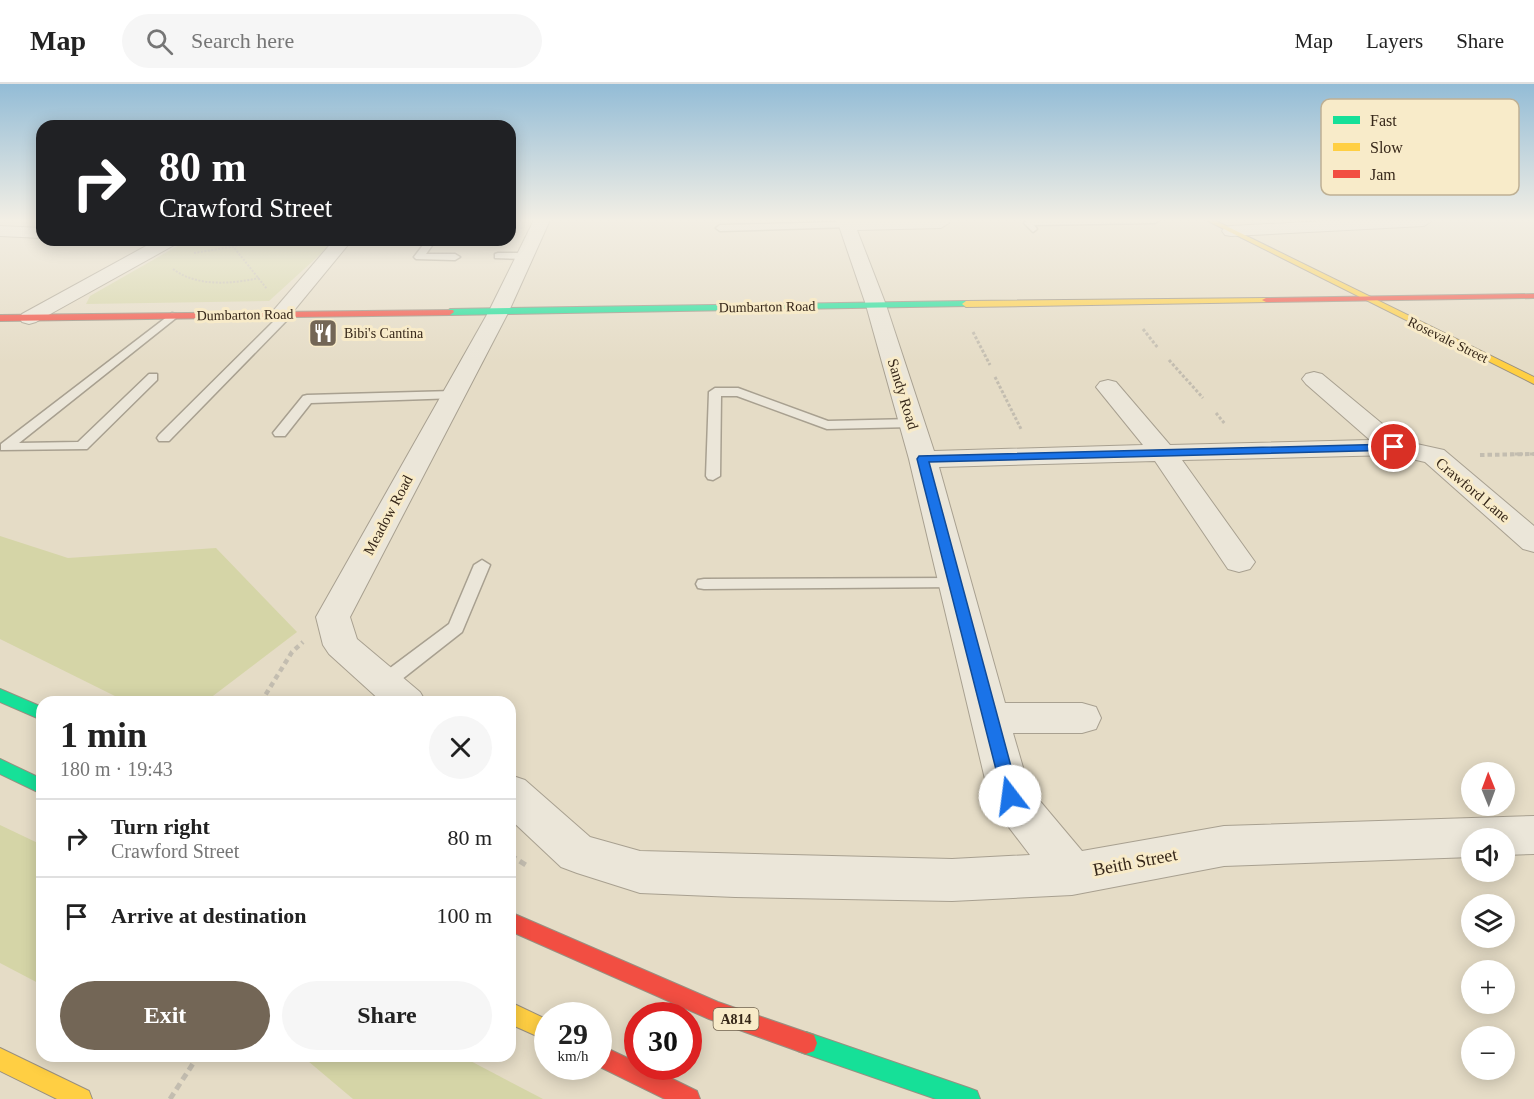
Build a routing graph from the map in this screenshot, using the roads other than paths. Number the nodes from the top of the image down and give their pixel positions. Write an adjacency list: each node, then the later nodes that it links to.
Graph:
1 (121, 267): 13 (street)
2 (321, 267): 10 (street)
3 (520, 267): 9 (street, Meadow Road)
4 (862, 267): 8 (street, Sandy Road)
5 (1303, 267): 7 (street, Rosevale Street)
6 (1534, 296): 7 (street, Dumbarton Road)
7 (1363, 298): 8 (street, Dumbarton Road); 16 (street, Rosevale Street)
8 (876, 305): 9 (street, Dumbarton Road); 19 (street, Sandy Road)
9 (499, 311): 10 (street, Dumbarton Road); 18 (street, Meadow Road)
10 (284, 315): 11 (street, Dumbarton Road); 21 (lane)
11 (172, 316): 13 (street, Dumbarton Road); 14 (lane)
12 (0, 318): 13 (street, Dumbarton Road)
13 (29, 318)
14 (153, 376)
15 (1314, 379): 22 (street)
16 (1534, 381)
17 (1108, 387): 23 (street)
18 (453, 395): 20 (lane); 31 (street, Meadow Road)
19 (912, 423): 24 (street, Sandy Road); 25 (lane)
20 (280, 433)
21 (164, 438)
22 (1400, 449): 23 (street); 26 (street, Crawford Lane)
23 (1163, 453): 24 (street); 27 (street)
24 (923, 459): 29 (street, Sandy Road)
25 (713, 476)
26 (1534, 542)
27 (1239, 562)
28 (482, 566): 31 (lane)
29 (955, 583): 30 (lane); 34 (street, Sandy Road)
30 (704, 584)
31 (396, 692)
32 (0, 696): 33 (street)
33 (36, 711)
34 (990, 718): 35 (street); 40 (street, Sandy Road)
35 (1082, 718)
36 (0, 766): 37 (street)
37 (36, 784)
38 (516, 798): 40 (street, Beith Street)
39 (1534, 835): 40 (street, Beith Street)
40 (1072, 874)
41 (516, 924): 48 (street, A814)
42 (516, 1015): 43 (street)
43 (534, 1024)
44 (0, 1059): 46 (street)
45 (612, 1062): 47 (street)
46 (81, 1099)
47 (689, 1099)
48 (969, 1099)

